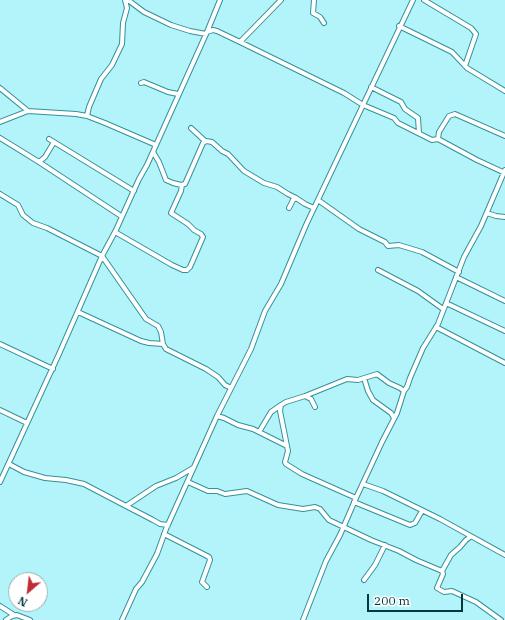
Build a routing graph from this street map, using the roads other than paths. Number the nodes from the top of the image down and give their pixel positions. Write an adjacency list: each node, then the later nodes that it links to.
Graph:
1 (127, 0): 9 (street); 19 (street)
2 (220, 0): 9 (street)
3 (281, 0): 10 (street)
4 (314, 0): 7 (street)
5 (413, 0): 8 (street)
6 (424, 0): 11 (street)
7 (324, 23)
8 (399, 26): 11 (street); 13 (street)
9 (207, 33): 10 (street); 16 (street)
10 (240, 42): 17 (street)
11 (465, 66): 15 (street)
12 (141, 83): 16 (street)
13 (371, 87): 17 (street); 22 (street)
14 (0, 88): 18 (street)
15 (505, 91)
16 (178, 94): 29 (street)
17 (363, 105): 22 (street); 37 (street)
18 (28, 111): 19 (street); 20 (street)
19 (87, 116): 29 (street)
20 (0, 122)
21 (191, 128): 27 (street)
22 (419, 133): 25 (street)
23 (505, 136): 25 (street)
24 (0, 138): 31 (street)
25 (438, 138): 32 (street)
26 (49, 139): 28 (street)
27 (205, 141): 33 (street); 36 (street)
28 (54, 142): 31 (street); 34 (street)
29 (156, 145): 30 (street)
30 (153, 152): 33 (street); 34 (street)
31 (39, 162): 41 (street)
32 (505, 172): 40 (street)
33 (182, 185): 43 (street)
34 (134, 191): 41 (street)
35 (0, 194): 44 (street)
36 (296, 198): 38 (street); 39 (street)
37 (318, 200): 39 (street); 46 (street)
38 (289, 208)
39 (314, 208): 59 (street)
40 (487, 213): 42 (street); 46 (street)
41 (121, 216): 43 (street)
42 (505, 217)
43 (115, 232): 44 (street)
44 (102, 256): 51 (street); 55 (street)
45 (378, 270): 50 (street)
46 (459, 272): 47 (street)
47 (456, 278): 48 (street); 49 (street)
48 (505, 301)
49 (446, 303): 50 (street); 53 (street)
50 (443, 309): 52 (street)
51 (78, 312): 55 (street); 57 (street)
52 (436, 327): 56 (street); 60 (street)
53 (505, 331)
54 (0, 344): 57 (street)
55 (163, 344): 59 (street)
56 (505, 363)
57 (53, 369): 67 (street)
58 (364, 378): 60 (street); 61 (street); 66 (street)
59 (231, 388): 65 (street)
60 (404, 391): 66 (street)
61 (305, 396): 62 (street); 63 (street)
62 (281, 405): 68 (street); 69 (street)
63 (315, 407)
64 (0, 410): 67 (street)
65 (217, 416): 68 (street); 71 (street)
66 (394, 418): 74 (street)
67 (28, 423): 70 (street)
68 (259, 432): 69 (street)
69 (287, 446): 75 (street)
70 (9, 464): 72 (street); 76 (street)
71 (194, 468): 73 (street); 76 (street)
72 (0, 482)
73 (188, 482): 78 (street); 79 (street)
74 (363, 484): 75 (street); 77 (street)
75 (355, 500): 77 (street); 79 (street)
76 (126, 506): 78 (street)
77 (422, 511): 81 (street)
78 (168, 525): 80 (street)
79 (344, 526): 82 (street); 92 (street)
80 (164, 534): 86 (street); 91 (street)
81 (470, 537): 83 (street); 84 (street)
82 (385, 545): 84 (street); 85 (street)
83 (505, 555)
84 (442, 571): 93 (street)
85 (364, 580)
86 (207, 587)
87 (0, 606): 88 (street)
88 (14, 615): 89 (street); 90 (street)
89 (6, 620)
90 (30, 620)
91 (122, 620)
92 (303, 620)
93 (501, 620)

